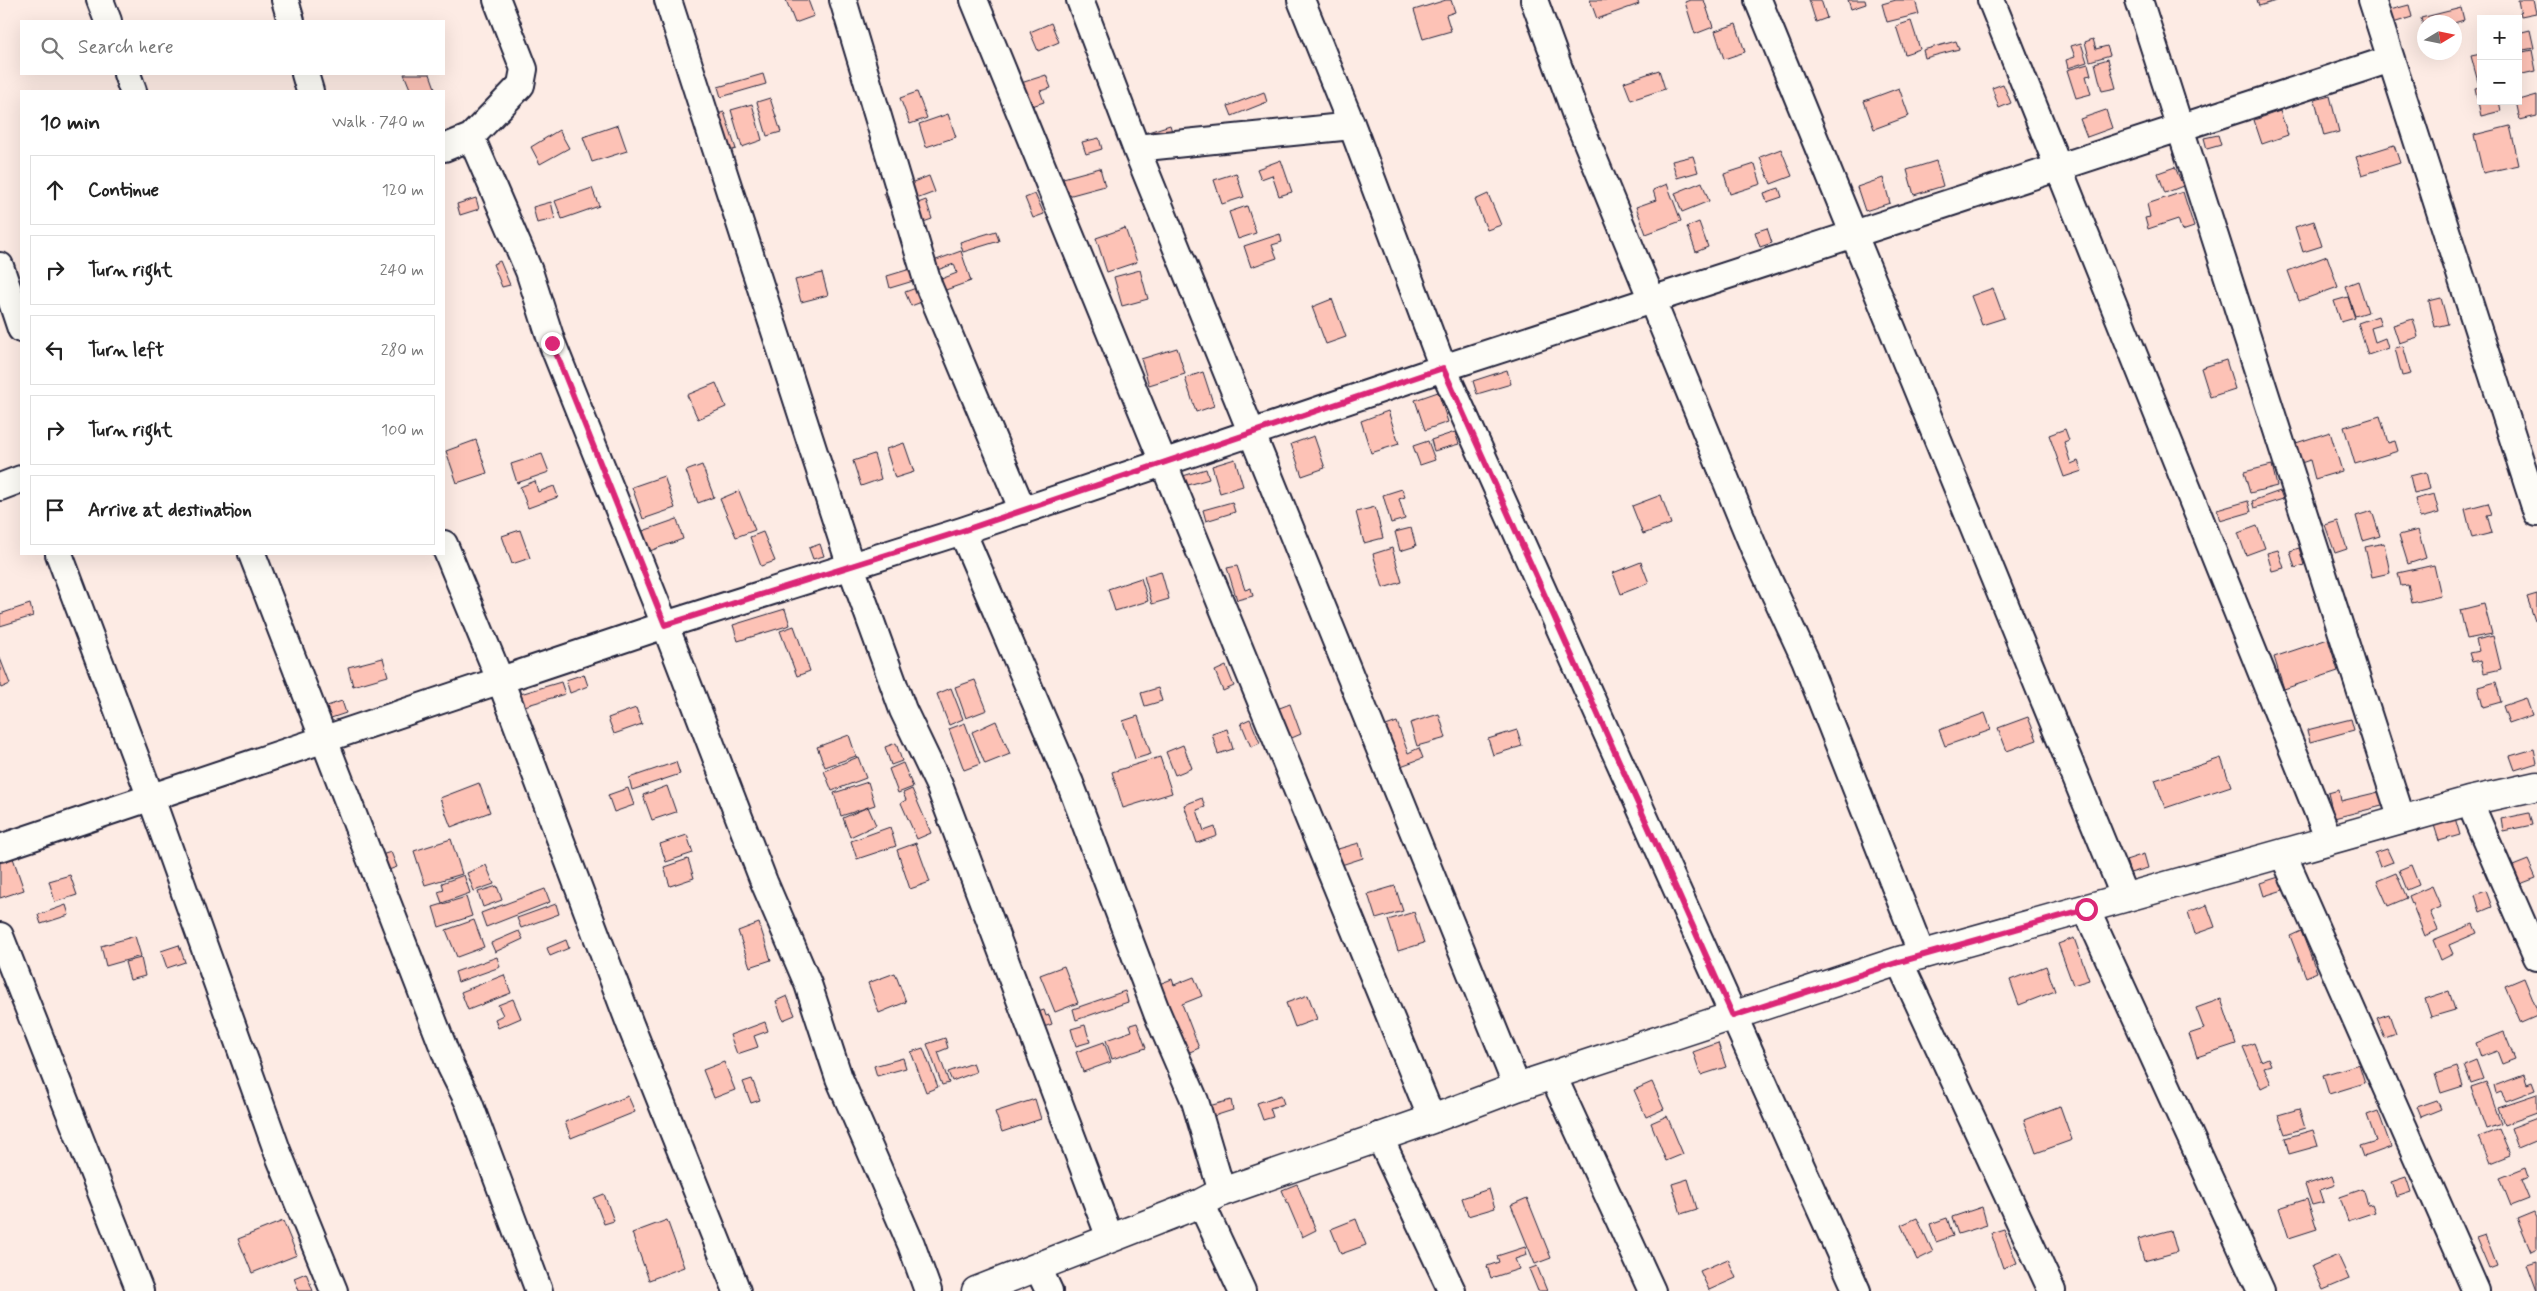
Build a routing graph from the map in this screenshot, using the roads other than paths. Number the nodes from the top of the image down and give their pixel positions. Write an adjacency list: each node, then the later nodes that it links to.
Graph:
1 (100, 0): 14 (street)
2 (285, 0): 15 (street)
3 (497, 0): 23 (street)
4 (668, 0): 42 (street)
5 (843, 0): 36 (street)
6 (974, 0): 33 (street)
7 (1080, 0): 25 (street)
8 (1301, 0): 21 (street)
9 (1534, 0): 29 (street)
10 (1758, 0): 27 (street)
11 (1991, 0): 26 (street)
12 (2139, 0): 22 (street)
13 (2372, 0): 16 (street)
14 (108, 20)
15 (291, 20)
16 (2391, 59): 22 (street); 37 (street)
17 (126, 75): 19 (street)
18 (305, 75): 20 (street)
19 (133, 90)
20 (310, 90)
21 (1352, 126): 25 (street); 31 (street)
22 (2180, 128): 26 (street); 49 (street)
23 (471, 137): 24 (street); 43 (street)
24 (445, 148)
25 (1136, 148): 32 (street)
26 (2058, 167): 27 (street); 50 (street)
27 (1854, 234): 29 (street); 53 (street)
28 (0, 266): 30 (street)
29 (1652, 301): 31 (street); 56 (street)
30 (20, 326)
31 (1443, 368): 32 (street); 58 (street)
32 (1250, 433): 33 (street); 60 (street)
33 (1163, 464): 36 (street); 61 (street)
34 (20, 479): 35 (street)
35 (0, 487)
36 (1024, 510): 38 (street)
37 (2537, 513)
38 (962, 531): 42 (street); 63 (street)
39 (445, 546): 44 (street)
40 (59, 555): 47 (street)
41 (252, 555): 45 (street)
42 (851, 567): 43 (street); 64 (street)
43 (665, 625): 44 (street); 70 (street)
44 (501, 682): 45 (street); 69 (street)
45 (323, 740): 47 (street); 68 (street)
46 (2537, 786): 48 (main road)
47 (151, 798): 51 (street); 67 (street)
48 (2469, 801): 49 (main road); 57 (street)
49 (2402, 820): 50 (main road)
50 (2329, 840): 52 (main road)
51 (0, 848)
52 (2283, 854): 53 (main road); 78 (street)
53 (2125, 898): 54 (main road)
54 (2086, 909): 56 (main road); 77 (street)
55 (0, 936): 66 (street)
56 (1910, 958): 58 (main road); 76 (street)
57 (2537, 958)
58 (1733, 1016): 59 (main road); 75 (street)
59 (1553, 1076): 60 (main road); 74 (street)
60 (1517, 1087): 61 (main road)
61 (1432, 1120): 62 (main road)
62 (1379, 1136): 63 (main road); 73 (street)
63 (1211, 1198): 64 (main road); 72 (street)
64 (1110, 1238): 65 (main road)
65 (1044, 1279): 71 (main road)
66 (140, 1291)
67 (334, 1291)
68 (539, 1291)
69 (738, 1291)
70 (928, 1291)
71 (976, 1291)
72 (1242, 1291)
73 (1452, 1291)
74 (1652, 1291)
75 (1858, 1291)
76 (2052, 1291)
77 (2261, 1291)
78 (2476, 1291)

